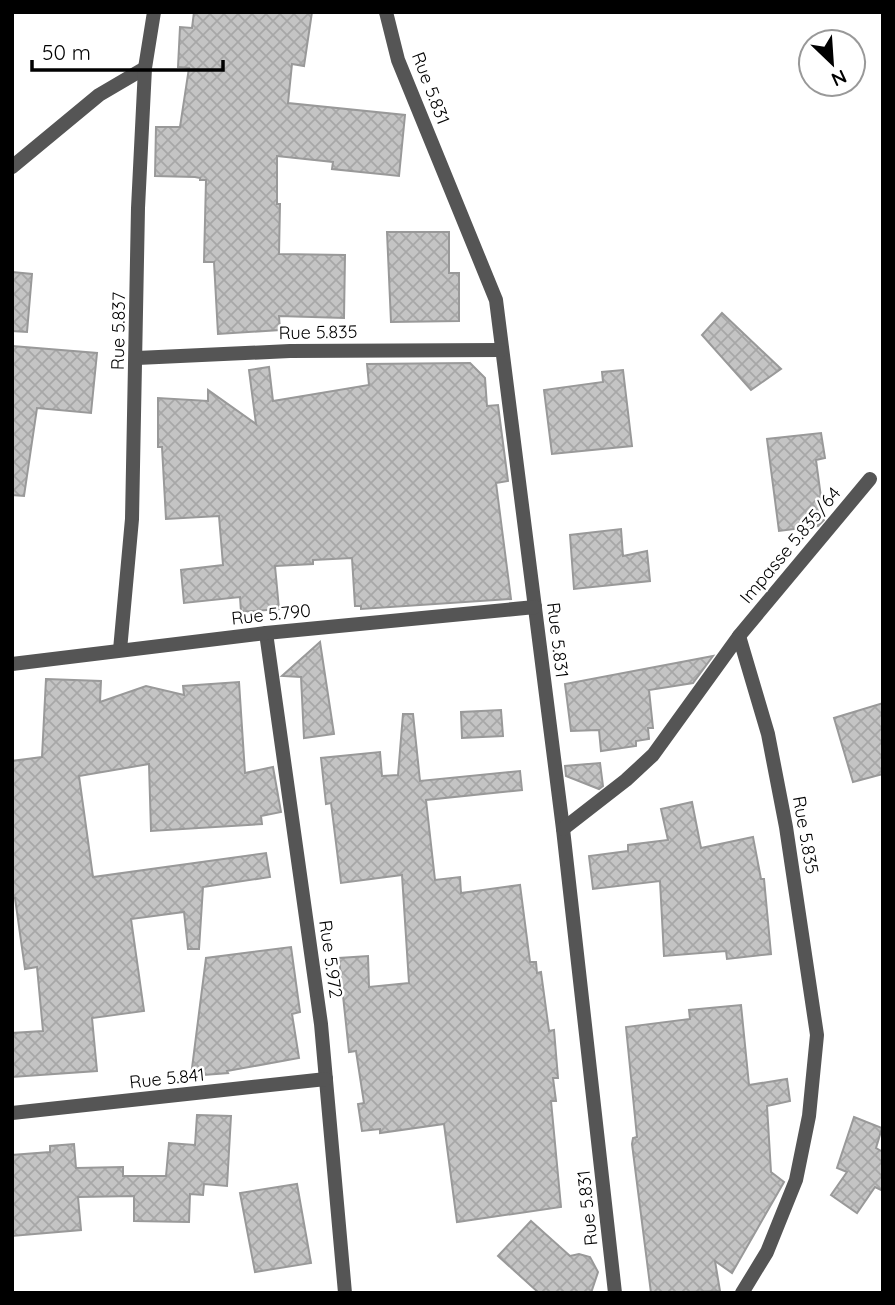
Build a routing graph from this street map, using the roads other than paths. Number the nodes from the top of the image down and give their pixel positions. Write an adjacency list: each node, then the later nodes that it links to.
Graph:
1 (154, 12): 3 (street, Rue 5.837)
2 (386, 12): 5 (street, Rue 5.831)
3 (145, 68): 4 (street); 6 (street, Rue 5.837)
4 (12, 167)
5 (501, 351): 6 (street, Rue 5.835); 8 (street, Rue 5.831)
6 (137, 358): 11 (street, Rue 5.837)
7 (870, 479): 10 (street, Impasse 5.835/64)
8 (535, 607): 9 (street, Rue 5.790); 13 (street, Rue 5.831)
9 (266, 633): 11 (street, Rue 5.790); 14 (street, Rue 5.972)
10 (739, 636): 13 (street); 18 (street, Rue 5.835)
11 (120, 650): 12 (street, Rue 5.790)
12 (12, 664)
13 (564, 829): 17 (street, Rue 5.831)
14 (326, 1079): 15 (street, Rue 5.841); 16 (street, Rue 5.972)
15 (12, 1113)
16 (345, 1293)
17 (615, 1293)
18 (742, 1293)

